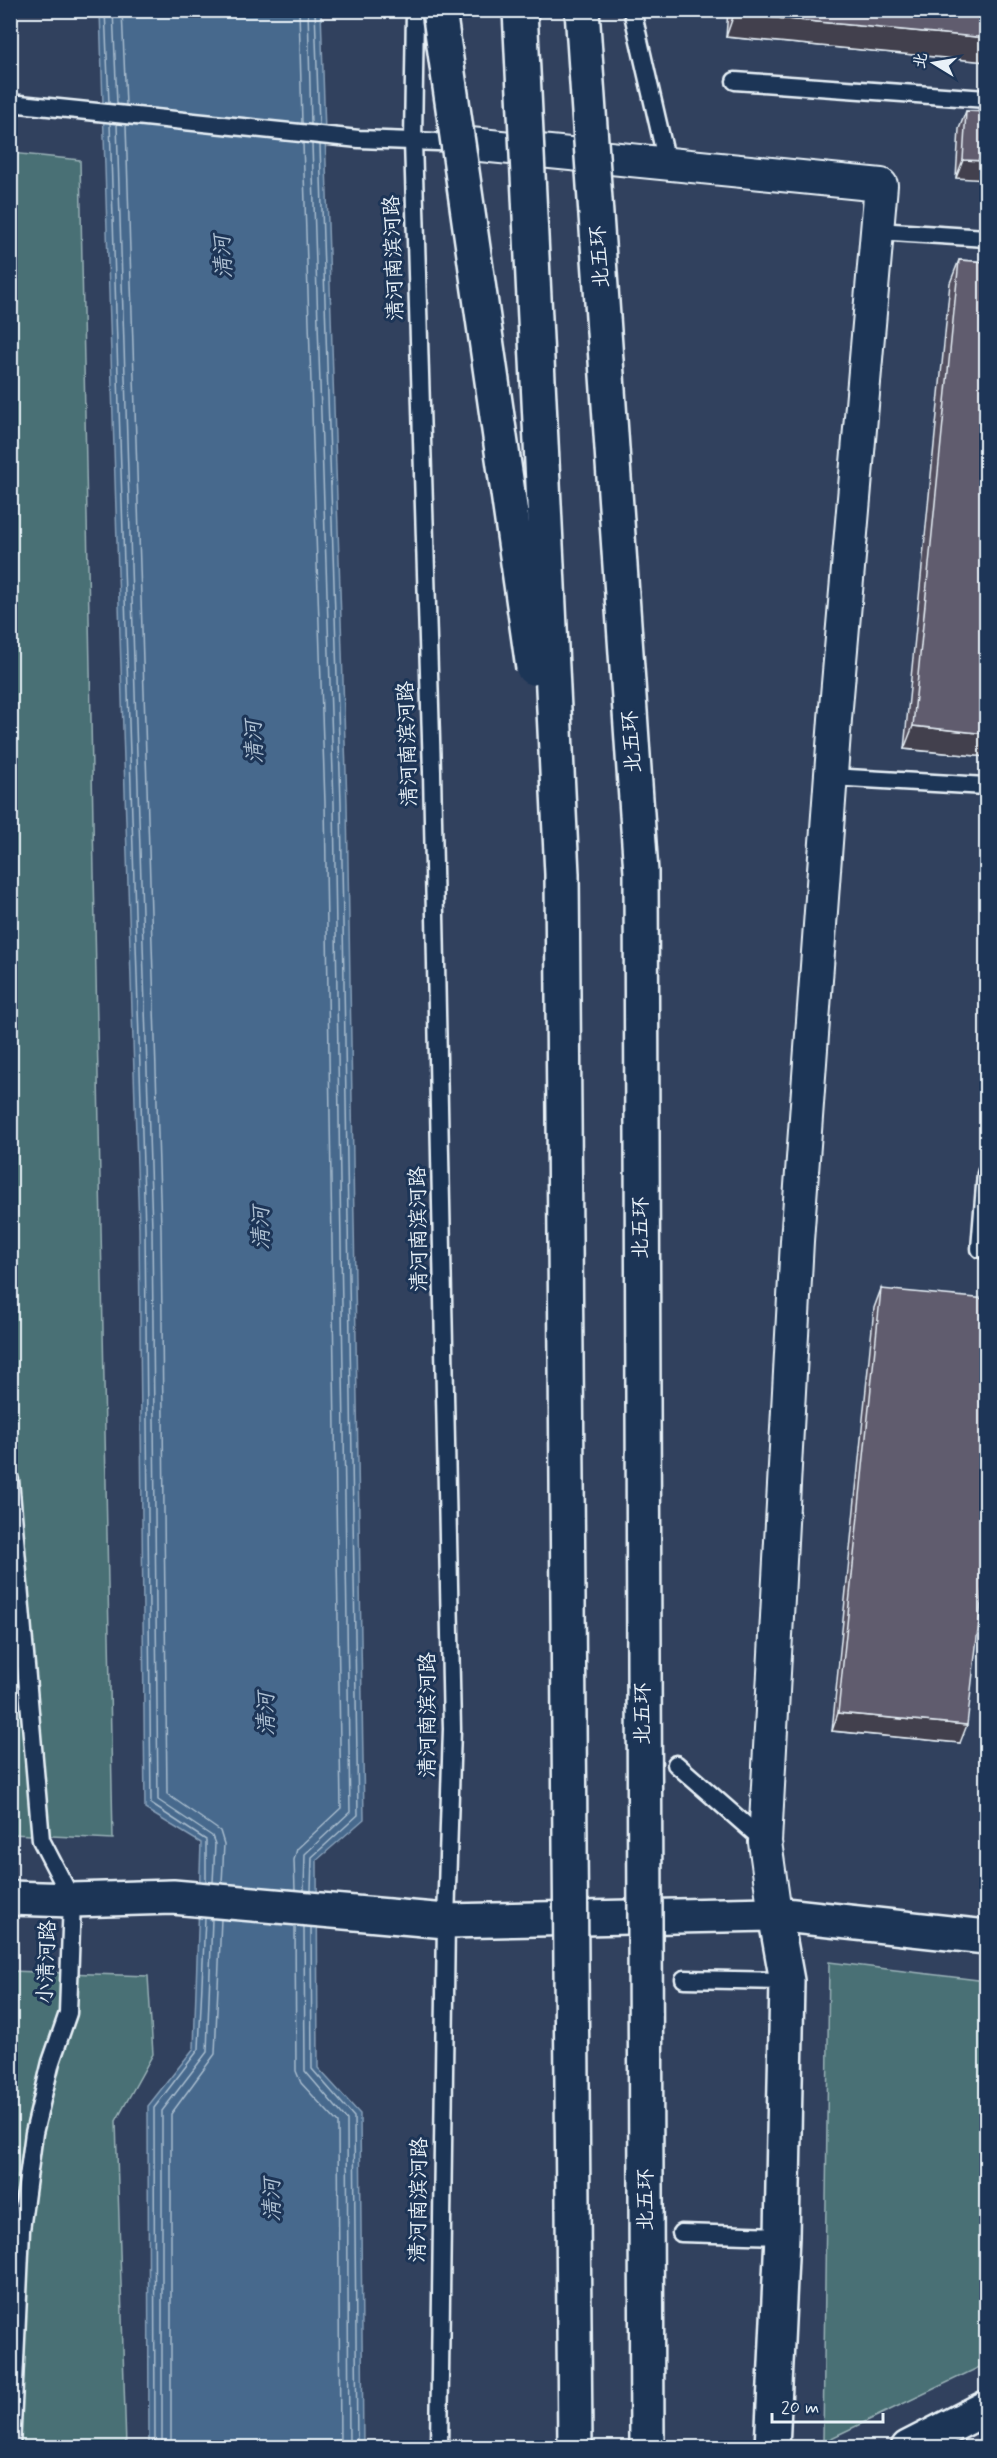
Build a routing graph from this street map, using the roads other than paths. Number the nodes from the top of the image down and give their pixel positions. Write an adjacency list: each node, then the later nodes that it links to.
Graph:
1 (415, 10): 9 (lane, 清河南滨河路)
2 (439, 10): 16 (main road, bridge)
3 (520, 10): 16 (main road, bridge)
4 (582, 10): 35 (main road, 北五环, bridge)
5 (632, 10): 11 (lane)
6 (735, 81): 7 (lane)
7 (987, 99)
8 (16, 103): 9 (lane)
9 (413, 141): 10 (lane); 25 (lane, 清河南滨河路)
10 (470, 144): 11 (street)
11 (667, 164): 12 (street)
12 (877, 231): 13 (lane); 14 (street)
13 (987, 238)
14 (831, 777): 15 (lane); 21 (street)
15 (987, 786)
16 (562, 874): 34 (main road, bridge)
17 (987, 1173): 18 (lane)
18 (980, 1249)
19 (10, 1480): 23 (lane, 小清河路)
20 (676, 1764): 21 (lane)
21 (765, 1842): 24 (street)
22 (10, 1898): 23 (main road)
23 (72, 1900): 25 (main road); 32 (lane, 小清河路)
24 (775, 1914): 25 (main road); 26 (main road); 28 (main road)
25 (446, 1921): 33 (lane, 清河南滨河路)
26 (987, 1937)
27 (684, 1979): 28 (lane)
28 (787, 1981): 30 (main road)
29 (681, 2233): 30 (lane)
30 (782, 2236): 36 (main road)
31 (987, 2408): 37 (main road)
32 (11, 2448)
33 (439, 2448)
34 (575, 2448)
35 (647, 2448)
36 (772, 2448)
37 (908, 2448)

